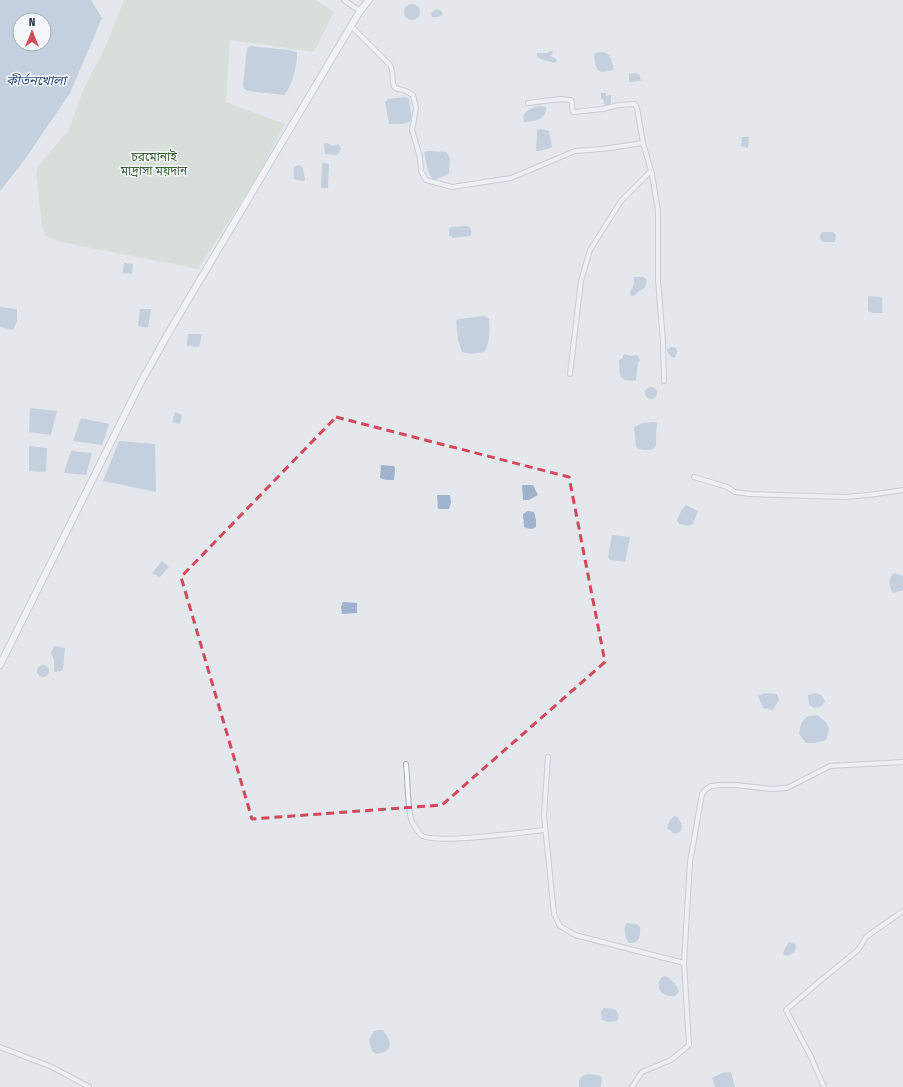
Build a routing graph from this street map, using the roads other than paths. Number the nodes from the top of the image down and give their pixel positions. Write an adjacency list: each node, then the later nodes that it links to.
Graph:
1 (344, 0): 3 (street)
2 (369, 0): 3 (main road)
3 (360, 11): 4 (main road)
4 (351, 26): 6 (street); 12 (main road)
5 (528, 103): 6 (street)
6 (643, 143): 7 (street)
7 (651, 171): 8 (street); 9 (street)
8 (570, 374)
9 (664, 381)
10 (694, 477): 11 (street)
11 (903, 490)
12 (0, 665)
13 (548, 757): 16 (street)
14 (903, 762): 18 (street)
15 (406, 764): 16 (street)
16 (545, 830): 18 (street)
17 (903, 912): 22 (street)
18 (684, 963): 21 (street)
19 (0, 1047): 20 (street)
20 (89, 1087)
21 (632, 1087)
22 (824, 1087)

